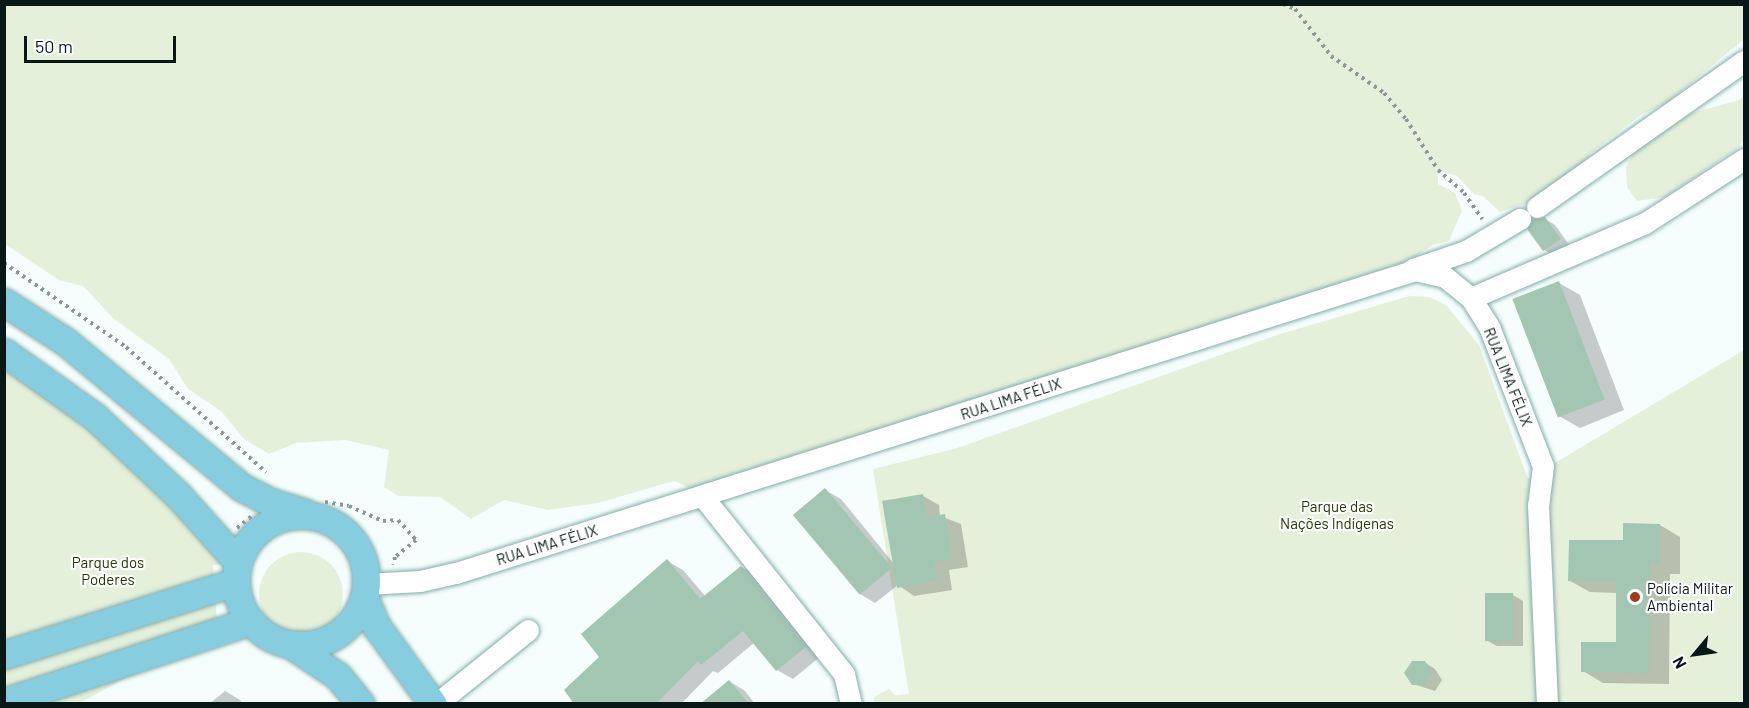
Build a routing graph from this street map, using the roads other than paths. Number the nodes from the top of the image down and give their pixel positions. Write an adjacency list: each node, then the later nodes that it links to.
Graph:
1 (1744, 61): 3 (street)
2 (1744, 159): 6 (street)
3 (1538, 207)
4 (1520, 219): 5 (street)
5 (1401, 273): 6 (street, RUA LIMA FÉLIX); 9 (street, RUA LIMA FÉLIX)
6 (1471, 298): 23 (street, RUA LIMA FÉLIX)
7 (4, 302): 10 (main road)
8 (4, 352): 11 (main road)
9 (704, 498): 12 (street, RUA LIMA FÉLIX); 22 (street)
10 (315, 508): 11 (main road); 12 (main road)
11 (236, 572): 13 (main road); 16 (main road)
12 (365, 590): 15 (main road); 21 (main road)
13 (250, 621): 15 (main road); 19 (main road)
14 (528, 630): 21 (street)
15 (293, 645): 20 (main road)
16 (34, 646): 17 (main road); 18 (main road)
17 (4, 655)
18 (4, 673)
19 (4, 702)
20 (361, 704)
21 (435, 704)
22 (850, 704)
23 (1547, 704)

